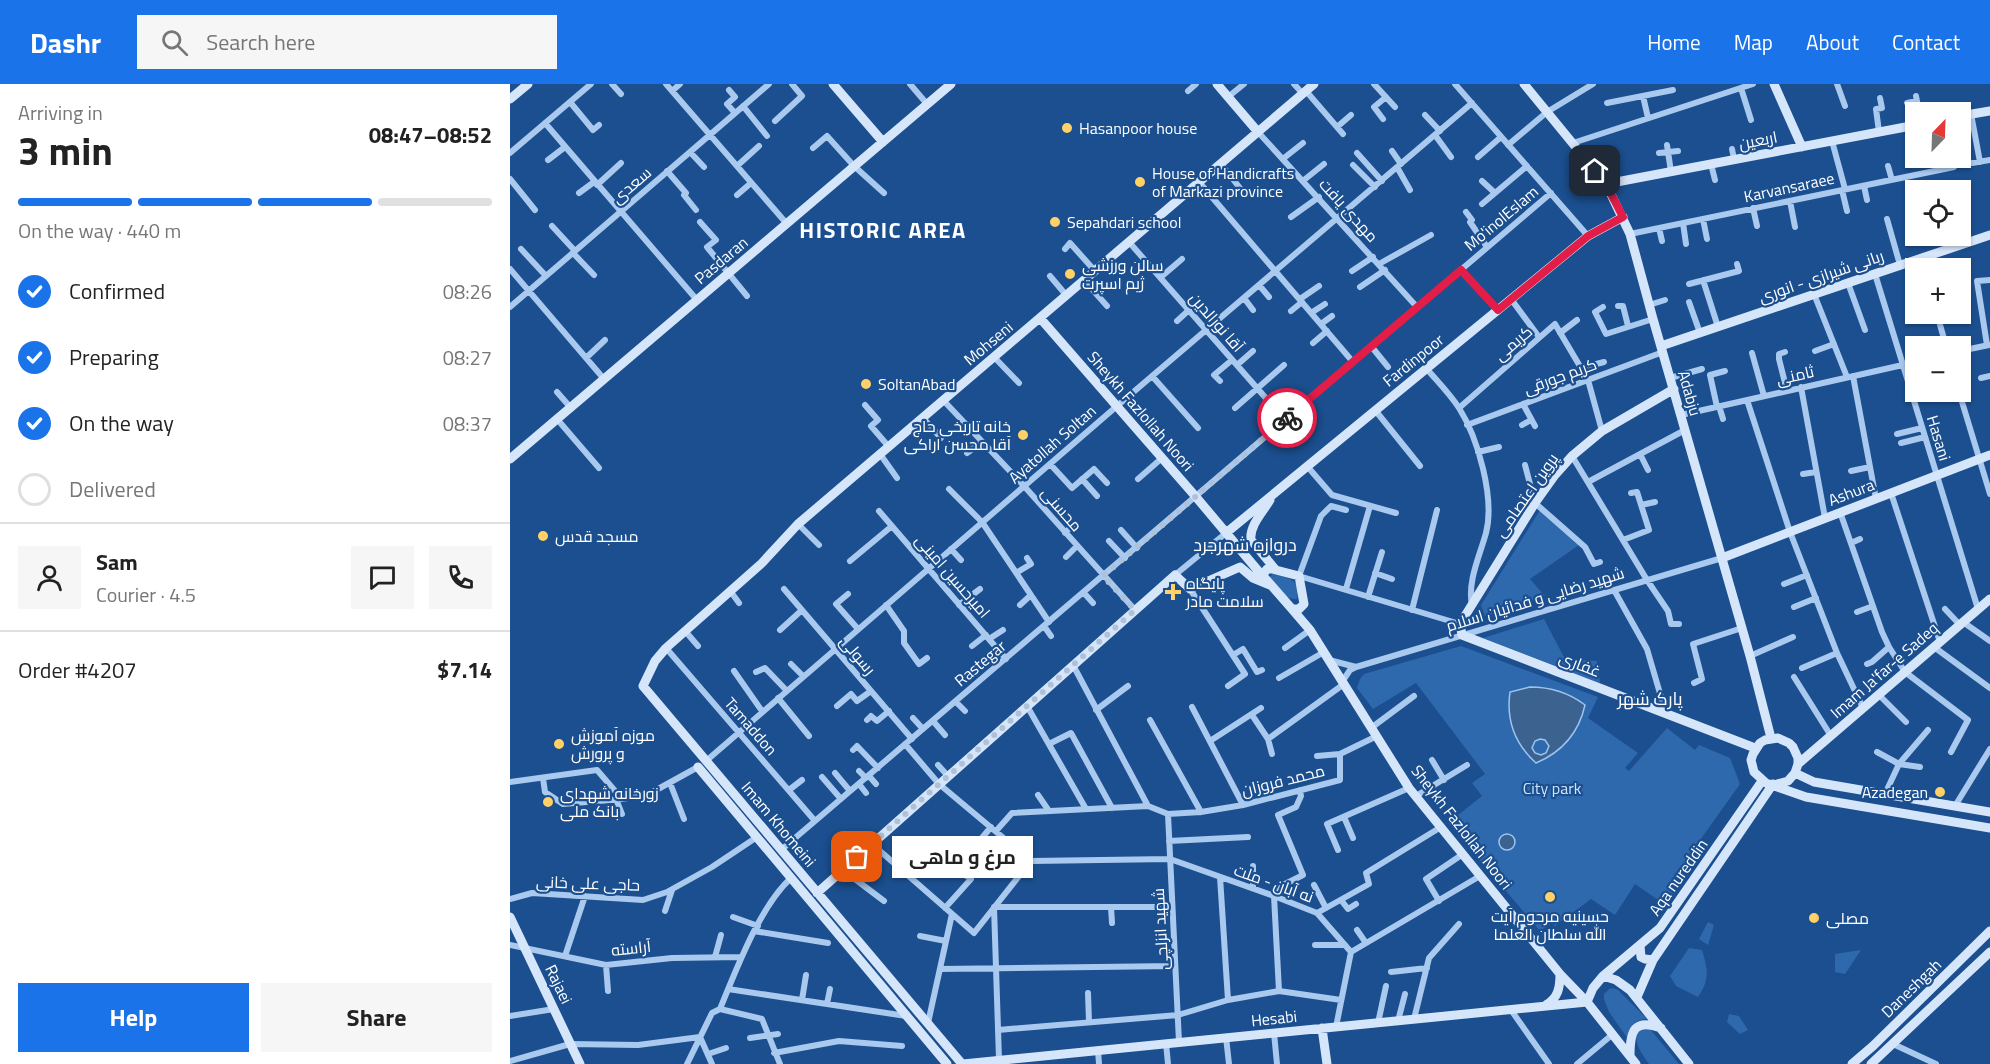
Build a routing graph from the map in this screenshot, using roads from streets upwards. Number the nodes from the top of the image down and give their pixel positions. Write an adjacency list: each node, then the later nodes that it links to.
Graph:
1 (528, 84): 33 (street)
2 (591, 84): 34 (street)
3 (612, 84): 28 (street)
4 (666, 84): 26 (street)
5 (680, 84): 26 (street)
6 (769, 84): 38 (street, سعدی)
7 (792, 84): 50 (street)
8 (833, 84): 62 (street)
9 (910, 84): 35 (street)
10 (951, 84): 35 (street, Pasdaran)
11 (1196, 84): 27 (street)
12 (1217, 84): 30 (street)
13 (1244, 84): 30 (street)
14 (1314, 84): 23 (street, Mohseni)
15 (1374, 84): 31 (street)
16 (1455, 84): 36 (street)
17 (1524, 84): 42 (street, Adabju)
18 (1593, 84): 42 (street)
19 (1753, 84): 22 (street)
20 (1774, 84): 69 (street)
21 (1837, 84): 39 (street)
22 (1741, 88): 47 (street); 49 (street)
23 (1302, 89): 53 (street); 55 (street, Mohseni)
24 (729, 90): 43 (street)
25 (1673, 90): 29 (street)
26 (672, 91): 59 (street)
27 (1188, 91)
28 (621, 94)
29 (1643, 96): 37 (street); 47 (street)
30 (1228, 97): 55 (street)
31 (1386, 97): 40 (street); 48 (street)
32 (1880, 98): 56 (street)
33 (510, 99)
34 (570, 102): 51 (street); 52 (street)
35 (927, 104): 62 (street, Pasdaran)
36 (1472, 104): 57 (street, Ayatollah Soltan); 61 (street)
37 (1606, 104)
38 (743, 106): 43 (street, سعدی); 60 (street)
39 (1845, 106)
40 (1395, 108)
41 (1990, 111): 44 (street)
42 (1547, 112): 65 (street, Adabju); 66 (street)
43 (735, 113): 59 (street, سعدی)
44 (1971, 114): 86 (street)
45 (1351, 115): 53 (street)
46 (1425, 115): 57 (street)
47 (1648, 118): 65 (street)
48 (1383, 119)
49 (1751, 120)
50 (774, 121)
51 (545, 123): 68 (street); 76 (street)
52 (599, 125)
53 (1337, 127): 58 (street)
54 (1905, 127): 56 (street, اربعین)
55 (1257, 130): 81 (street, مهدی یافت); 88 (street, Mohseni); 167 (street, Mohseni)
56 (1879, 132): 63 (street, اربعین)
57 (1438, 133): 79 (street); 95 (street, Ayatollah Soltan)
58 (1343, 134)
59 (710, 135): 75 (street, سعدی); 93 (street)
60 (767, 136)
61 (1502, 137): 66 (street); 80 (street)
62 (883, 141): 94 (street, Pasdaran)
63 (1832, 141): 69 (street, اربعین); 116 (street)
64 (1303, 143): 81 (street)
65 (1573, 143): 112 (street, Adabju)
66 (1508, 145): 96 (street)
67 (759, 146): 93 (street)
68 (565, 147): 83 (street); 98 (street)
69 (1802, 147): 82 (street, اربعین)
70 (813, 148): 94 (street)
71 (1667, 148): 74 (street); 78 (street); 102 (street)
72 (1732, 148): 82 (street)
73 (1392, 151): 95 (street)
74 (1678, 151)
75 (690, 152): 99 (street); 101 (street, سعدی)
76 (510, 153)
77 (1358, 153): 107 (street)
78 (1659, 153)
79 (1451, 157)
80 (1478, 157)
81 (1284, 158): 104 (street, مهدی یافت)
82 (1734, 159): 90 (street, اربعین)
83 (548, 160)
84 (1990, 160): 86 (street)
85 (588, 162): 98 (street)
86 (1980, 162): 91 (street)
87 (621, 163): 109 (street)
88 (1221, 164): 111 (street, Mohseni); 117 (street)
89 (1324, 164): 104 (street)
90 (1711, 164): 102 (street, اربعین); 105 (street)
91 (1972, 164)
92 (1353, 165): 114 (street)
93 (737, 166): 110 (street)
94 (854, 166): 119 (street); 140 (street, Pasdaran)
95 (1399, 166): 107 (street, Ayatollah Soltan); 115 (street)
96 (1527, 166): 120 (street); 121 (street)
97 (1888, 166): 106 (street)
98 (582, 167): 109 (street)
99 (704, 167)
100 (1949, 168): 106 (street, Karvansaraee)
101 (667, 171): 129 (street); 131 (street, سعدی)
102 (1671, 172): 112 (street, اربعین)
103 (510, 179): 128 (street)
104 (1304, 180): 123 (street, مهدی یافت)
105 (1714, 180)
106 (1892, 180): 113 (street, Karvansaraee)
107 (1382, 181): 114 (street, Ayatollah Soltan)
108 (1482, 181): 120 (street)
109 (595, 183): 118 (street); 131 (street)
110 (751, 183): 122 (street); 140 (street)
111 (1199, 183): 151 (street, Mohseni); 170 (street)
112 (1606, 184): 134 (street, Adabju)
113 (1863, 186): 116 (street, Karvansaraee); 125 (street)
114 (1375, 187): 135 (street, Ayatollah Soltan)
115 (1410, 190)
116 (1844, 190): 124 (street, Karvansaraee); 130 (street)
117 (1244, 192)
118 (579, 193)
119 (884, 193)
120 (1495, 193): 126 (street)
121 (1551, 193): 148 (street); 154 (street, Mo'inolEslam)
122 (737, 195)
123 (1319, 197): 133 (street); 135 (street, مهدی یافت)
124 (1790, 201): 127 (street, Karvansaraee); 143 (street)
125 (1867, 201)
126 (1482, 204)
127 (1753, 208): 136 (street, Karvansaraee); 142 (street)
128 (535, 210)
129 (696, 210)
130 (1847, 211)
131 (620, 212): 158 (street, سعدی); 193 (street)
132 (1466, 212): 154 (street)
133 (1291, 217)
134 (1623, 217): 145 (street, Adabju); 148 (street, Fardinpoor)
135 (1338, 218): 159 (street, مهدی یافت); 170 (street, Ayatollah Soltan)
136 (1703, 219): 139 (street, Karvansaraee); 149 (street)
137 (1887, 219): 165 (street)
138 (700, 222): 172 (street)
139 (1683, 223): 144 (street, Karvansaraee); 152 (street)
140 (786, 224): 172 (street, Pasdaran)
141 (552, 226): 158 (street)
142 (1757, 226)
143 (1795, 227)
144 (1659, 228): 145 (street, Karvansaraee); 150 (street)
145 (1630, 234): 198 (street, Adabju)
146 (1431, 235): 163 (street)
147 (1990, 235): 157 (street, ربانی شیرازی - انوری)
148 (1588, 236): 192 (street, Fardinpoor)
149 (1707, 239)
150 (1662, 241)
151 (1129, 242): 167 (street, Mohseni); 177 (street, آقا نورالدین)
152 (1686, 244)
153 (1948, 246): 157 (street)
154 (1487, 247): 169 (street, Mo'inolEslam)
155 (521, 249): 175 (street)
156 (1065, 249): 167 (street)
157 (1949, 249): 160 (street, ربانی شیرازی - انوری)
158 (574, 252): 174 (street); 175 (street, سعدی)
159 (1373, 257): 163 (street, مهدی یافت); 171 (street)
160 (1921, 258)
161 (1182, 259): 177 (street)
162 (1905, 263): 165 (street, ربانی شیرازی - انوری)
163 (1379, 264): 168 (street, مهدی یافت)
164 (1737, 264): 179 (street)
165 (1900, 265): 173 (street, ربانی شیرازی - انوری)
166 (510, 269): 186 (street)
167 (1094, 269): 178 (street, Mohseni); 187 (street, Mohseni)
168 (1384, 270): 185 (street); 202 (street, مهدی یافت)
169 (1461, 270): 202 (street, Mo'inolEslam); 206 (street)
170 (1275, 271): 183 (street, Ayatollah Soltan); 195 (street)
171 (1352, 272)
172 (729, 273): 189 (street); 193 (street, Pasdaran)
173 (1875, 274): 181 (street, ربانی شیرازی - انوری); 241 (street, Hasani)
174 (594, 275)
175 (546, 276): 186 (street, سعدی)
176 (1050, 276): 187 (street)
177 (1161, 277): 204 (street, آقا نورالدین)
178 (1084, 280): 187 (street, Mohseni); 199 (street)
179 (1703, 280): 182 (street); 216 (street)
180 (1990, 280): 226 (street)
181 (1848, 283): 188 (street, ربانی شیرازی - انوری); 218 (street)
182 (1689, 284)
183 (1259, 285): 190 (street); 191 (street, Ayatollah Soltan)
184 (1319, 286): 195 (street)
185 (1360, 287)
186 (528, 291): 201 (street, سعدی); 235 (street)
187 (1065, 294): 210 (street, Mohseni)
188 (1814, 294): 216 (street, ربانی شیرازی - انوری); 225 (street)
189 (747, 296)
190 (1269, 297)
191 (1244, 298): 205 (street); 217 (street, Ayatollah Soltan)
192 (1512, 299): 206 (street, Fardinpoor); 222 (street)
193 (697, 300): 251 (street, Pasdaran)
194 (1665, 300): 198 (street)
195 (1301, 301): 207 (street); 208 (street)
196 (1689, 302): 221 (street)
197 (1325, 304): 208 (street)
198 (1649, 305): 211 (street, Adabju)
199 (1107, 306)
200 (1618, 306): 215 (street)
201 (510, 307)
202 (1417, 307): 227 (street, Mo'inolEslam)
203 (1604, 307): 215 (street)
204 (1189, 310): 213 (street); 217 (street, آقا نورالدین)
205 (1253, 310)
206 (1498, 310): 243 (street, Fardinpoor)
207 (1291, 311)
208 (1311, 313): 214 (street)
209 (1332, 316): 214 (street)
210 (1040, 318): 234 (street, Mohseni); 268 (street, Sheykh Fazlollah Noori)
211 (1653, 319): 215 (street); 228 (street, Adabju)
212 (1577, 320): 220 (street)
213 (1177, 321)
214 (1321, 324): 219 (street)
215 (1628, 326)
216 (1718, 327): 221 (street, ربانی شیرازی - انوری)
217 (1206, 330): 236 (street, آقا نورالدین); 246 (street, Ayatollah Soltan)
218 (1865, 330)
219 (1327, 331): 224 (street); 237 (street)
220 (1560, 333): 222 (street, کریمی); 238 (street, کریمی)
221 (1700, 333): 228 (street, ربانی شیرازی - انوری)
222 (1539, 337): 272 (street, کریمی)
223 (605, 340): 235 (street)
224 (1312, 343)
225 (1834, 344): 231 (street); 247 (street)
226 (1989, 345): 229 (street)
227 (1371, 346): 237 (street, Mo'inolEslam); 242 (street)
228 (1662, 349): 249 (street, Adabju); 252 (street, کریم جورقی)
229 (1971, 349)
230 (1253, 351): 236 (street)
231 (1815, 351)
232 (1785, 352): 260 (street)
233 (1752, 353): 262 (street)
234 (994, 357): 254 (street); 263 (street, Mohseni)
235 (586, 358): 251 (street)
236 (1235, 362): 253 (street); 257 (street, آقا نورالدین)
237 (1353, 362): 278 (street, Mo'inolEslam)
238 (1604, 362)
239 (1905, 364): 241 (street, ثامنی)
240 (1284, 365): 257 (street)
241 (1902, 365): 247 (street, ثامنی); 282 (street, Hasani)
242 (1388, 367)
243 (1426, 369): 272 (street); 273 (street, Fardinpoor)
244 (1702, 369): 249 (street)
245 (1725, 371): 259 (street)
246 (1152, 376): 268 (street, Ayatollah Soltan); 281 (street)
247 (1850, 376): 256 (street, ثامنی); 305 (street)
248 (1990, 376): 250 (street)
249 (1670, 378): 258 (street, Adabju)
250 (1981, 378)
251 (604, 379): 270 (street, Pasdaran)
252 (1588, 380): 266 (street, کریم جورقی); 284 (street)
253 (1220, 381)
254 (1019, 383)
255 (1720, 387): 259 (street)
256 (1801, 387): 260 (street, ثامنی); 309 (street)
257 (1258, 388): 271 (street); 278 (street, آقا نورالدین)
258 (1674, 389): 274 (street, Adabju); 284 (street, پروین اعتصامی)
259 (1713, 389): 269 (street)
260 (1787, 391): 262 (street, ثامنی)
261 (557, 392): 270 (street)
262 (1764, 396): 264 (street, ثامنی)
263 (943, 400): 275 (street, Mohseni); 288 (street, محسنی)
264 (1747, 400): 269 (street, ثامنی); 341 (street)
265 (1962, 402): 300 (street)
266 (1523, 404): 279 (street, کریم جورقی); 280 (street)
267 (865, 405): 290 (street)
268 (1117, 406): 298 (street, Sheykh Fazlollah Noori); 301 (street, Ayatollah Soltan)
269 (1718, 406): 274 (street, ثامنی); 276 (street)
270 (571, 408): 277 (street, Pasdaran)
271 (1235, 408)
272 (1459, 408): 279 (street)
273 (1376, 410): 303 (street, Fardinpoor); 304 (street)
274 (1681, 415): 283 (street, Adabju)
275 (923, 418): 287 (street); 290 (street, Mohseni)
276 (1723, 418)
277 (557, 419): 299 (street, Pasdaran); 306 (street)
278 (1285, 420): 324 (street, Mo'inolEslam)
279 (1467, 424): 292 (street)
280 (1522, 425)
281 (1198, 428)
282 (1922, 428): 285 (street); 286 (street, Hasani)
283 (1685, 430): 295 (street); 356 (street, Adabju)
284 (1602, 431): 297 (street, پروین اعتصامی)
285 (1897, 434)
286 (1924, 437): 289 (street); 311 (street, Hasani)
287 (941, 438)
288 (982, 442): 293 (street); 317 (street, محسنی)
289 (1901, 443)
290 (889, 447): 294 (street, Mohseni)
291 (1499, 447): 292 (street)
292 (1478, 452): 390 (street)
293 (967, 453)
294 (880, 454): 312 (street); 337 (street, Mohseni)
295 (1640, 454): 307 (street); 315 (street)
296 (1990, 455): 300 (street, Ashura)
297 (1572, 456): 315 (street); 327 (street, پروین اعتصامی)
298 (1162, 458): 314 (street); 324 (street, Sheykh Fazlollah Noori)
299 (510, 459)
300 (1979, 459): 311 (street, Ashura); 321 (street)
301 (1050, 464): 313 (street); 317 (street, Ayatollah Soltan)
302 (1525, 465): 327 (street)
303 (1307, 466): 323 (street, Fardinpoor); 329 (street)
304 (1420, 466)
305 (1870, 467): 308 (street); 325 (street)
306 (599, 468)
307 (1648, 470)
308 (1851, 471)
309 (1816, 472): 310 (street); 335 (street)
310 (1803, 474)
311 (1936, 476): 320 (street, Ashura); 395 (street, Hasani)
312 (897, 478)
313 (1082, 479): 316 (street); 322 (street)
314 (1138, 479)
315 (1588, 482): 345 (street)
316 (1107, 483)
317 (1024, 486): 336 (street, Ayatollah Soltan); 342 (street, محسنی)
318 (949, 489): 336 (street)
319 (1632, 493): 328 (street)
320 (1891, 493): 325 (street, Ashura); 415 (street)
321 (1990, 494)
322 (1097, 495)
323 (1272, 495): 343 (street, Fardinpoor); 361 (street)
324 (1196, 497): 343 (street, Sheykh Fazlollah Noori); 350 (street, Rastegar)
325 (1876, 499): 334 (street, Ashura)
326 (1654, 502): 328 (street)
327 (1535, 503): 359 (street); 390 (street, پروین اعتصامی)
328 (1641, 505): 345 (street)
329 (1370, 506): 333 (street); 374 (street)
330 (1346, 510): 367 (street)
331 (1437, 510): 398 (street)
332 (879, 512): 339 (street, امیرحسین امینی)
333 (1396, 513)
334 (1840, 513): 335 (street, Ashura); 347 (street)
335 (1825, 518): 341 (street, Ashura)
336 (982, 522): 351 (street, Ayatollah Soltan); 362 (street)
337 (798, 524): 348 (street); 377 (street, Mohseni)
338 (1072, 525): 342 (street)
339 (892, 526): 358 (street); 360 (street, امیرحسین امینی)
340 (1121, 530): 350 (street)
341 (1790, 532): 356 (street, Ashura); 365 (street)
342 (1065, 533): 349 (street, محسنی)
343 (1226, 533): 364 (street); 370 (street, Sheykh Fazlollah Noori)
344 (1860, 539): 347 (street)
345 (1623, 540): 369 (street)
346 (1109, 541): 355 (street)
347 (1851, 543): 391 (street)
348 (819, 545)
349 (1077, 546): 353 (street); 366 (street, محسنی)
350 (1137, 548): 355 (street, Rastegar)
351 (951, 549): 357 (street); 360 (street, Ayatollah Soltan)
352 (1382, 552): 363 (street)
353 (1066, 557)
354 (1027, 558): 362 (street)
355 (1125, 558): 366 (street, Rastegar)
356 (1722, 558): 369 (street, شهید رضایی و فدائیان اسلام); 404 (street, Adabju)
357 (960, 560)
358 (850, 561)
359 (1600, 562)
360 (928, 568): 386 (street, امیرحسین امینی); 388 (street, Ayatollah Soltan)
361 (1275, 569): 367 (street); 370 (street)
362 (1016, 573): 380 (street)
363 (1375, 573): 368 (street); 381 (street)
364 (1175, 575): 375 (street); 397 (street)
365 (1807, 575): 371 (street); 382 (street)
366 (1103, 576): 378 (street, Rastegar); 397 (street, محسنی)
367 (1299, 576): 374 (street); 387 (street, Sheykh Fazlollah Noori)
368 (1392, 579)
369 (1647, 580): 376 (street, شهید رضایی و فدائیان اسلام); 402 (street)
370 (1268, 582): 375 (street); 393 (street, Sheykh Fazlollah Noori)
371 (1784, 584)
372 (784, 589): 396 (street, رسولی)
373 (980, 589): 386 (street)
374 (1346, 589): 381 (street)
375 (1190, 590): 423 (street)
376 (1614, 590): 410 (street, شهید رضایی و فدائیان اسلام); 461 (street)
377 (731, 592): 384 (street); 409 (street, Mohseni)
378 (1084, 592): 385 (street); 400 (street, Rastegar)
379 (848, 594): 405 (street)
380 (1031, 595): 389 (street); 400 (street)
381 (1368, 597): 398 (street)
382 (1816, 598): 392 (street); 422 (street)
383 (1990, 599): 395 (street, Imam Ja'far-e Sadeq)
384 (739, 603)
385 (1093, 603)
386 (959, 604): 413 (street, امیرحسین امینی)
387 (1304, 604): 393 (street); 408 (street, Sheykh Fazlollah Noori)
388 (886, 605): 405 (street, Ayatollah Soltan); 426 (street)
389 (1020, 605)
390 (1472, 605): 401 (street, پروین اعتصامی)
391 (1873, 606): 399 (street); 418 (street)
392 (1794, 607)
393 (1292, 609): 408 (street, Sheykh Fazlollah Noori)
394 (1945, 609): 403 (street)
395 (1978, 609): 403 (street, Imam Ja'far-e Sadeq)
396 (802, 610): 406 (street); 420 (street, رسولی)
397 (1135, 610): 430 (street)
398 (1412, 610): 401 (street)
399 (1857, 612)
400 (1047, 624): 411 (street); 427 (street, Rastegar)
401 (1460, 624): 410 (street)
402 (1679, 624)
403 (1961, 624): 414 (street); 415 (street, Imam Ja'far-e Sadeq)
404 (1742, 628): 425 (street, Adabju); 441 (street)
405 (858, 629): 420 (street, Ayatollah Soltan)
406 (780, 630)
407 (1003, 630): 413 (street)
408 (1310, 630): 421 (street); 424 (street, Sheykh Fazlollah Noori)
409 (686, 632): 416 (street); 419 (street, Mohseni)
410 (1462, 635): 431 (street, شهید رضایی و فدائیان اسلام); 461 (street, غفاری)
411 (1051, 636)
412 (1793, 637): 425 (street)
413 (988, 638): 417 (street); 427 (street, امیرحسین امینی)
414 (1990, 641)
415 (1937, 645): 436 (street, Imam Ja'far-e Sadeq); 445 (street)
416 (698, 646)
417 (972, 646)
418 (1889, 647): 429 (street); 436 (street)
419 (666, 648): 442 (street, Mohseni); 470 (street, Tamaddon)
420 (836, 648): 437 (street, Ayatollah Soltan); 447 (street, رسولی)
421 (1285, 648)
422 (1837, 653): 432 (street); 456 (street)
423 (1233, 655): 433 (street); 444 (street)
424 (1326, 656): 431 (street); 439 (street); 440 (street, Sheykh Fazlollah Noori)
425 (1750, 656): 475 (street, Adabju)
426 (927, 658)
427 (1006, 659): 451 (street, Rastegar)
428 (791, 664): 437 (street)
429 (1867, 664)
430 (1073, 665): 453 (street); 457 (street)
431 (1356, 667): 440 (street, شهید رضایی و فدائیان اسلام)
432 (1802, 668)
433 (1262, 670)
434 (734, 671): 458 (street)
435 (756, 672): 446 (street)
436 (1905, 672): 448 (street, Imam Ja'far-e Sadeq); 485 (street)
437 (803, 676): 446 (street, Ayatollah Soltan)
438 (1794, 676): 474 (street)
439 (1279, 678)
440 (1343, 683): 471 (street, Sheykh Fazlollah Noori); 477 (street, شهید رضایی و فدائیان اسلام)
441 (1694, 683)
442 (643, 686): 490 (street, Imam Khomeini)
443 (1128, 686): 457 (street)
444 (1228, 686)
445 (1990, 688)
446 (787, 690): 450 (street, Ayatollah Soltan)
447 (871, 691): 452 (street); 459 (street, رسولی)
448 (1879, 694): 456 (street, Imam Ja'far-e Sadeq); 467 (street)
449 (1414, 696): 471 (street, محمد فروزان)
450 (778, 698): 458 (street, Ayatollah Soltan); 473 (street)
451 (956, 702): 460 (street); 466 (street, Rastegar)
452 (837, 706)
453 (1027, 706): 480 (street); 499 (street)
454 (1192, 707): 478 (street)
455 (1261, 708): 462 (street)
456 (1863, 708): 474 (street, Imam Ja'far-e Sadeq)
457 (1096, 710): 525 (street)
458 (762, 711): 470 (street, Ayatollah Soltan)
459 (889, 711): 464 (street); 476 (street, رسولی)
460 (965, 711)
461 (1666, 714): 481 (street, غفاری)
462 (1252, 715): 477 (street); 478 (street)
463 (914, 718): 468 (street)
464 (867, 720)
465 (1150, 720): 530 (street)
466 (933, 721): 468 (street, Rastegar); 472 (street)
467 (1906, 722)
468 (923, 729): 476 (street, Rastegar)
469 (1928, 730): 491 (street)
470 (739, 732): 490 (street, Ayatollah Soltan); 514 (street, Tamaddon)
471 (1374, 732): 487 (street, محمد فروزان); 513 (street, Sheykh Fazlollah Noori)
472 (945, 735)
473 (809, 736)
474 (1831, 736): 496 (street, Imam Ja'far-e Sadeq)
475 (1772, 738): 481 (street); 496 (street)
476 (912, 739): 479 (street, Rastegar)
477 (1268, 739): 486 (street)
478 (1209, 741): 524 (street)
479 (905, 744): 495 (street, Rastegar); 511 (street)
480 (1049, 744): 527 (street); 528 (street)
481 (1755, 748): 505 (street)
482 (1990, 749): 526 (street)
483 (853, 750): 495 (street)
484 (1877, 752): 491 (street)
485 (1951, 752)
486 (1272, 754)
487 (1340, 754): 488 (street); 515 (street, محمد فروزان)
488 (1317, 756)
489 (1432, 760): 504 (street)
490 (702, 764): 508 (street, Ayatollah Soltan); 540 (street, Imam Khomeini); 546 (street, Imam Khomeini)
491 (1899, 764): 494 (street); 518 (street)
492 (938, 765): 499 (street)
493 (1467, 765): 504 (street)
494 (1920, 767)
495 (878, 768): 501 (street, Rastegar)
496 (1797, 769): 507 (street); 512 (street)
497 (858, 771): 501 (street)
498 (835, 773): 516 (street)
499 (948, 776): 511 (street)
500 (822, 777): 523 (street)
501 (867, 777): 509 (street, Rastegar); 510 (street)
502 (543, 778): 506 (street); 522 (street); 522 (street, Ayatollah Soltan)
503 (802, 780): 514 (street)
504 (1444, 780): 520 (street)
505 (1762, 781): 512 (street); 591 (street, Aqa nureddin)
506 (510, 782)
507 (1814, 782): 518 (street); 521 (street)
508 (670, 783): 522 (street, Ayatollah Soltan); 535 (street)
509 (858, 784): 516 (street, Rastegar); 517 (street)
510 (876, 784)
511 (939, 784): 539 (street); 544 (street)
512 (1773, 785): 521 (street); 598 (street, Aqa nureddin)
513 (1409, 788): 520 (street, Sheykh Fazlollah Noori); 534 (street)
514 (789, 790): 536 (street, Tamaddon)
515 (1300, 790): 524 (street, محمد فروزان); 562 (street)
516 (850, 792): 523 (street, Rastegar)
517 (866, 793)
518 (1886, 794): 526 (street)
519 (1038, 795): 529 (street)
520 (1416, 796): 537 (street, Sheykh Fazlollah Noori)
521 (1806, 797): 538 (street)
522 (619, 799): 532 (street)
523 (841, 799): 536 (street, Rastegar)
524 (1243, 805): 530 (street, محمد فروزان)
525 (1148, 806): 527 (street); 533 (street)
526 (1955, 806): 531 (street)
527 (1112, 808): 528 (street)
528 (1086, 809): 529 (street)
529 (1049, 811): 539 (street)
530 (1201, 812): 533 (street, محمد فروزان)
531 (1990, 812)
532 (622, 814)
533 (1168, 814): 543 (street, شهید انزلچی)
534 (1344, 817): 542 (street); 547 (street)
535 (684, 819)
536 (815, 821): 546 (street, Rastegar)
537 (1441, 827): 548 (street, Sheykh Fazlollah Noori); 564 (street)
538 (1990, 827)
539 (994, 829): 545 (street); 550 (street)
540 (757, 837): 556 (street, Imam Khomeini); 559 (street, حاجی علی خانی)
541 (1248, 837): 543 (street)
542 (1353, 838)
543 (1169, 841): 549 (street, شهید انزلچی)
544 (872, 844): 553 (street); 571 (street)
545 (976, 845)
546 (781, 850): 560 (street, Imam Khomeini)
547 (1338, 850)
548 (1463, 854): 554 (street, Sheykh Fazlollah Noori); 566 (street)
549 (1170, 859): 550 (street); 555 (street, نه آبان - ملت); 570 (street, شهید انزلچی)
550 (1031, 861): 568 (street)
551 (1253, 866): 558 (street)
552 (957, 869): 571 (street)
553 (843, 870): 560 (street); 565 (street)
554 (1480, 876): 566 (street); 607 (street, Sheykh Fazlollah Noori)
555 (1220, 877): 558 (street, نه آبان - ملت); 619 (street)
556 (791, 878): 580 (street); 629 (street, Imam Khomeini)
557 (1314, 885): 572 (street)
558 (1253, 888): 562 (street, نه آبان - ملت)
559 (672, 890): 561 (street, حاجی علی خانی); 573 (street)
560 (817, 892): 632 (street, Imam Khomeini)
561 (585, 896): 563 (street, حاجی علی خانی); 595 (street)
562 (1274, 896): 574 (street, نه آبان - ملت); 614 (street)
563 (510, 899)
564 (1341, 900): 567 (street); 572 (street)
565 (884, 901)
566 (1439, 901): 587 (street)
567 (1356, 904)
568 (994, 907): 569 (street); 575 (street); 605 (street)
569 (1111, 907): 570 (street); 578 (street)
570 (1172, 907): 601 (street, شهید انزلچی)
571 (945, 908): 575 (street)
572 (1326, 908): 574 (street)
573 (665, 911)
574 (1317, 913): 590 (street, نه آبان - ملت)
575 (952, 914): 585 (street)
576 (510, 917): 592 (street, Rajaei)
577 (733, 917): 580 (street)
578 (1112, 923)
579 (1459, 924): 603 (street)
580 (756, 929): 586 (street); 597 (street)
581 (1357, 930): 587 (street)
582 (1990, 931): 673 (street, Daneshgah)
583 (721, 935): 596 (street)
584 (920, 936): 585 (street)
585 (946, 941): 604 (street)
586 (828, 943)
587 (1366, 943): 593 (street)
588 (510, 945): 592 (street, آراسته)
589 (1315, 945): 590 (street)
590 (1345, 945): 593 (street, نه آبان - ملت)
591 (1640, 946): 598 (street); 609 (street, Aqa nureddin)
592 (524, 948): 595 (street, آراسته); 624 (street, Rajaei)
593 (1351, 952): 620 (street)
594 (1990, 952): 599 (street, Daneshgah)
595 (566, 956): 600 (street, آراسته)
596 (715, 957): 597 (street, آراسته); 600 (street, آراسته)
597 (741, 957): 612 (street)
598 (1653, 960): 617 (street, Aqa nureddin)
599 (1980, 962): 602 (street); 649 (street, Daneshgah)
600 (606, 965): 613 (street)
601 (1175, 966): 605 (street); 627 (street, شهید انزلچی)
602 (1990, 967)
603 (1426, 968): 606 (street); 630 (street)
604 (940, 969): 605 (street); 632 (street)
605 (997, 969): 638 (street)
606 (1391, 972)
607 (1560, 974): 621 (street, Sheykh Fazlollah Noori); 623 (street)
608 (807, 975): 618 (street)
609 (1603, 976): 617 (street); 621 (street, Aqa nureddin)
610 (1386, 986): 634 (street)
611 (830, 988): 622 (street)
612 (728, 989): 618 (street); 625 (street)
613 (608, 991)
614 (1279, 991): 619 (street); 620 (street)
615 (1088, 993): 633 (street)
616 (1405, 993): 631 (street)
617 (1637, 997): 637 (street)
618 (802, 1000): 622 (street)
619 (1228, 1000): 627 (street)
620 (1341, 1000): 635 (street)
621 (1587, 1002): 623 (street, Hesabi); 641 (street, Sheykh Fazlollah Noori)
622 (827, 1004): 629 (street)
623 (1543, 1007): 626 (street, Hesabi)
624 (554, 1009): 628 (street); 648 (street, Rajaei)
625 (720, 1009): 642 (street); 643 (street)
626 (1511, 1010): 630 (street, Hesabi); 669 (street)
627 (1178, 1015): 633 (street); 646 (street, شهید انزلچی)
628 (510, 1016)
629 (907, 1016): 662 (street, Imam Khomeini)
630 (1414, 1019): 631 (street, Hesabi)
631 (1398, 1021): 634 (street, Hesabi)
632 (928, 1023): 663 (street, Imam Khomeini)
633 (1089, 1023): 638 (street)
634 (1378, 1023): 635 (street, Hesabi)
635 (1336, 1027): 636 (street, Hesabi)
636 (1322, 1028): 639 (street, Hesabi); 668 (street)
637 (1661, 1028): 655 (street); 672 (street)
638 (998, 1030): 656 (street)
639 (1274, 1033): 645 (street, Hesabi); 667 (street)
640 (778, 1034): 642 (street)
641 (1614, 1034): 655 (street, Sheykh Fazlollah Noori); 670 (street)
642 (768, 1035): 644 (street); 653 (street)
643 (700, 1037): 648 (street); 654 (street); 659 (street)
644 (750, 1038)
645 (1226, 1038): 646 (street, Hesabi); 666 (street)
646 (1179, 1042): 647 (street, Hesabi)
647 (1166, 1043): 652 (street, Hesabi); 665 (street)
648 (570, 1044): 657 (street); 658 (street, Rajaei)
649 (1893, 1044): 674 (street, Daneshgah); 675 (street)
650 (902, 1046): 653 (street)
651 (726, 1048): 654 (street)
652 (1098, 1050): 656 (street, Hesabi); 664 (street)
653 (774, 1053): 661 (street)
654 (708, 1054): 660 (street)
655 (1630, 1055): 671 (street, Sheykh Fazlollah Noori)
656 (999, 1059): 663 (street, Hesabi)
657 (510, 1061)
658 (580, 1064)
659 (687, 1064)
660 (712, 1064)
661 (780, 1064)
662 (947, 1064)
663 (963, 1064)
664 (1099, 1064)
665 (1168, 1064)
666 (1229, 1064)
667 (1277, 1064)
668 (1327, 1064)
669 (1549, 1064)
670 (1577, 1064)
671 (1636, 1064)
672 (1689, 1064)
673 (1852, 1064)
674 (1871, 1064)
675 (1936, 1064)

